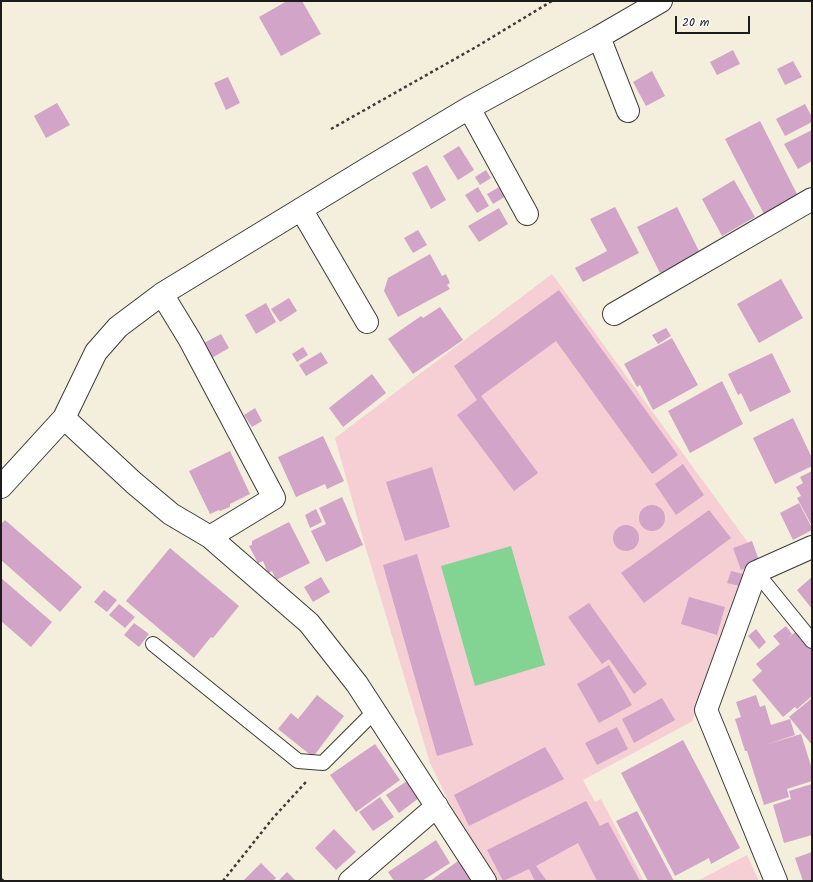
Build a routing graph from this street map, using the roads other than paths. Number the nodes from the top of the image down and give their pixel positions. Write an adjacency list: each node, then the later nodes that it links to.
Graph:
1 (661, 1): 2 (street)
2 (599, 37): 3 (street); 4 (street)
3 (469, 108): 6 (street); 7 (street)
4 (628, 111)
5 (812, 199): 9 (street)
6 (301, 209): 8 (street); 10 (street)
7 (527, 214)
8 (162, 294): 11 (street); 13 (street)
9 (614, 314)
10 (367, 322)
11 (64, 418): 12 (street); 13 (street)
12 (1, 487)
13 (210, 537): 18 (street)
14 (812, 547): 15 (street)
15 (756, 572): 16 (lane); 22 (street)
16 (812, 641)
17 (153, 644): 18 (lane)
18 (375, 711): 19 (street)
19 (437, 806): 20 (street); 21 (street)
20 (350, 881)
21 (485, 881)
22 (776, 881)

